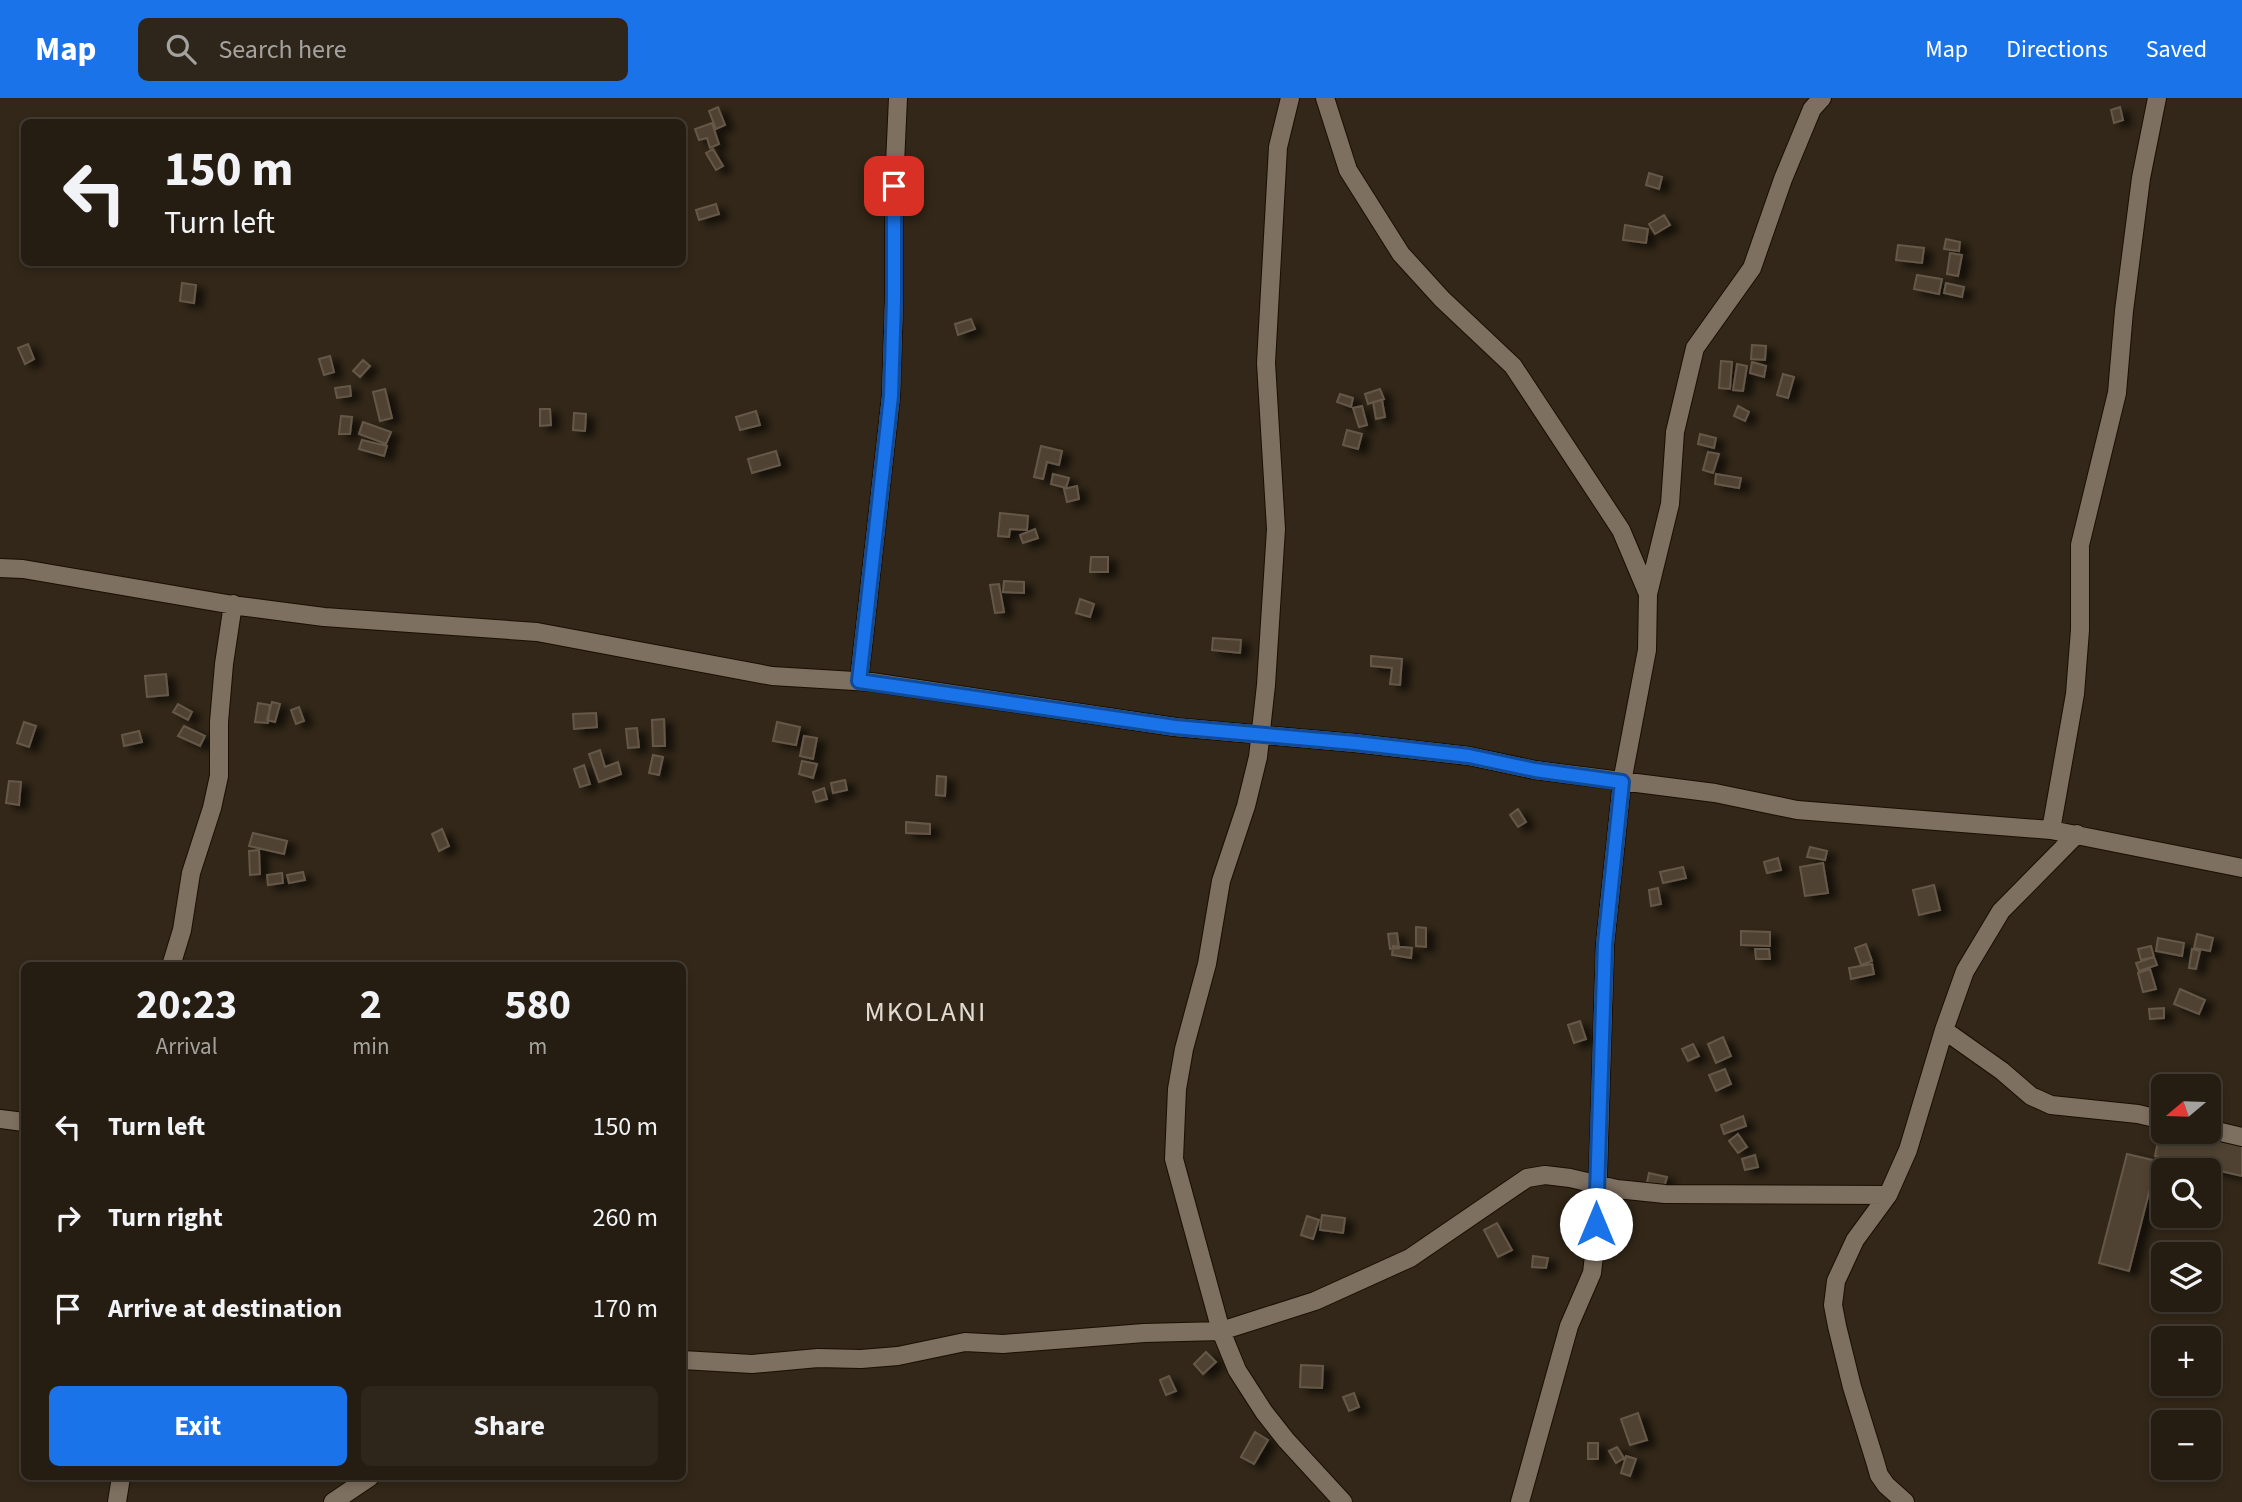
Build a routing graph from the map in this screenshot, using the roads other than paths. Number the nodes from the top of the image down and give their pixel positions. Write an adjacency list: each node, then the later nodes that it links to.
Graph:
1 (898, 98): 9 (street)
2 (1290, 98): 10 (street)
3 (1325, 98): 7 (street)
4 (1822, 98): 7 (street)
5 (2157, 98): 12 (street)
6 (0, 568): 8 (street)
7 (1648, 594): 11 (street)
8 (233, 604): 9 (street); 15 (street)
9 (859, 681): 10 (street)
10 (1260, 734): 11 (street); 24 (street)
11 (1622, 782): 12 (street); 22 (street)
12 (2051, 830): 13 (street)
13 (2077, 834): 14 (street); 16 (street)
14 (2242, 868)
15 (172, 962)
16 (1944, 1030): 17 (street); 23 (street)
17 (2151, 1117)
18 (0, 1119): 19 (street)
19 (21, 1122)
20 (2221, 1132): 21 (street)
21 (2242, 1137)
22 (1596, 1186): 23 (street); 24 (street); 31 (street)
23 (1888, 1195): 32 (street)
24 (1221, 1331): 25 (street); 30 (street)
25 (686, 1360)
26 (121, 1480): 28 (street)
27 (366, 1480): 29 (street)
28 (117, 1502)
29 (333, 1502)
30 (1343, 1502)
31 (1520, 1502)
32 (1905, 1502)

